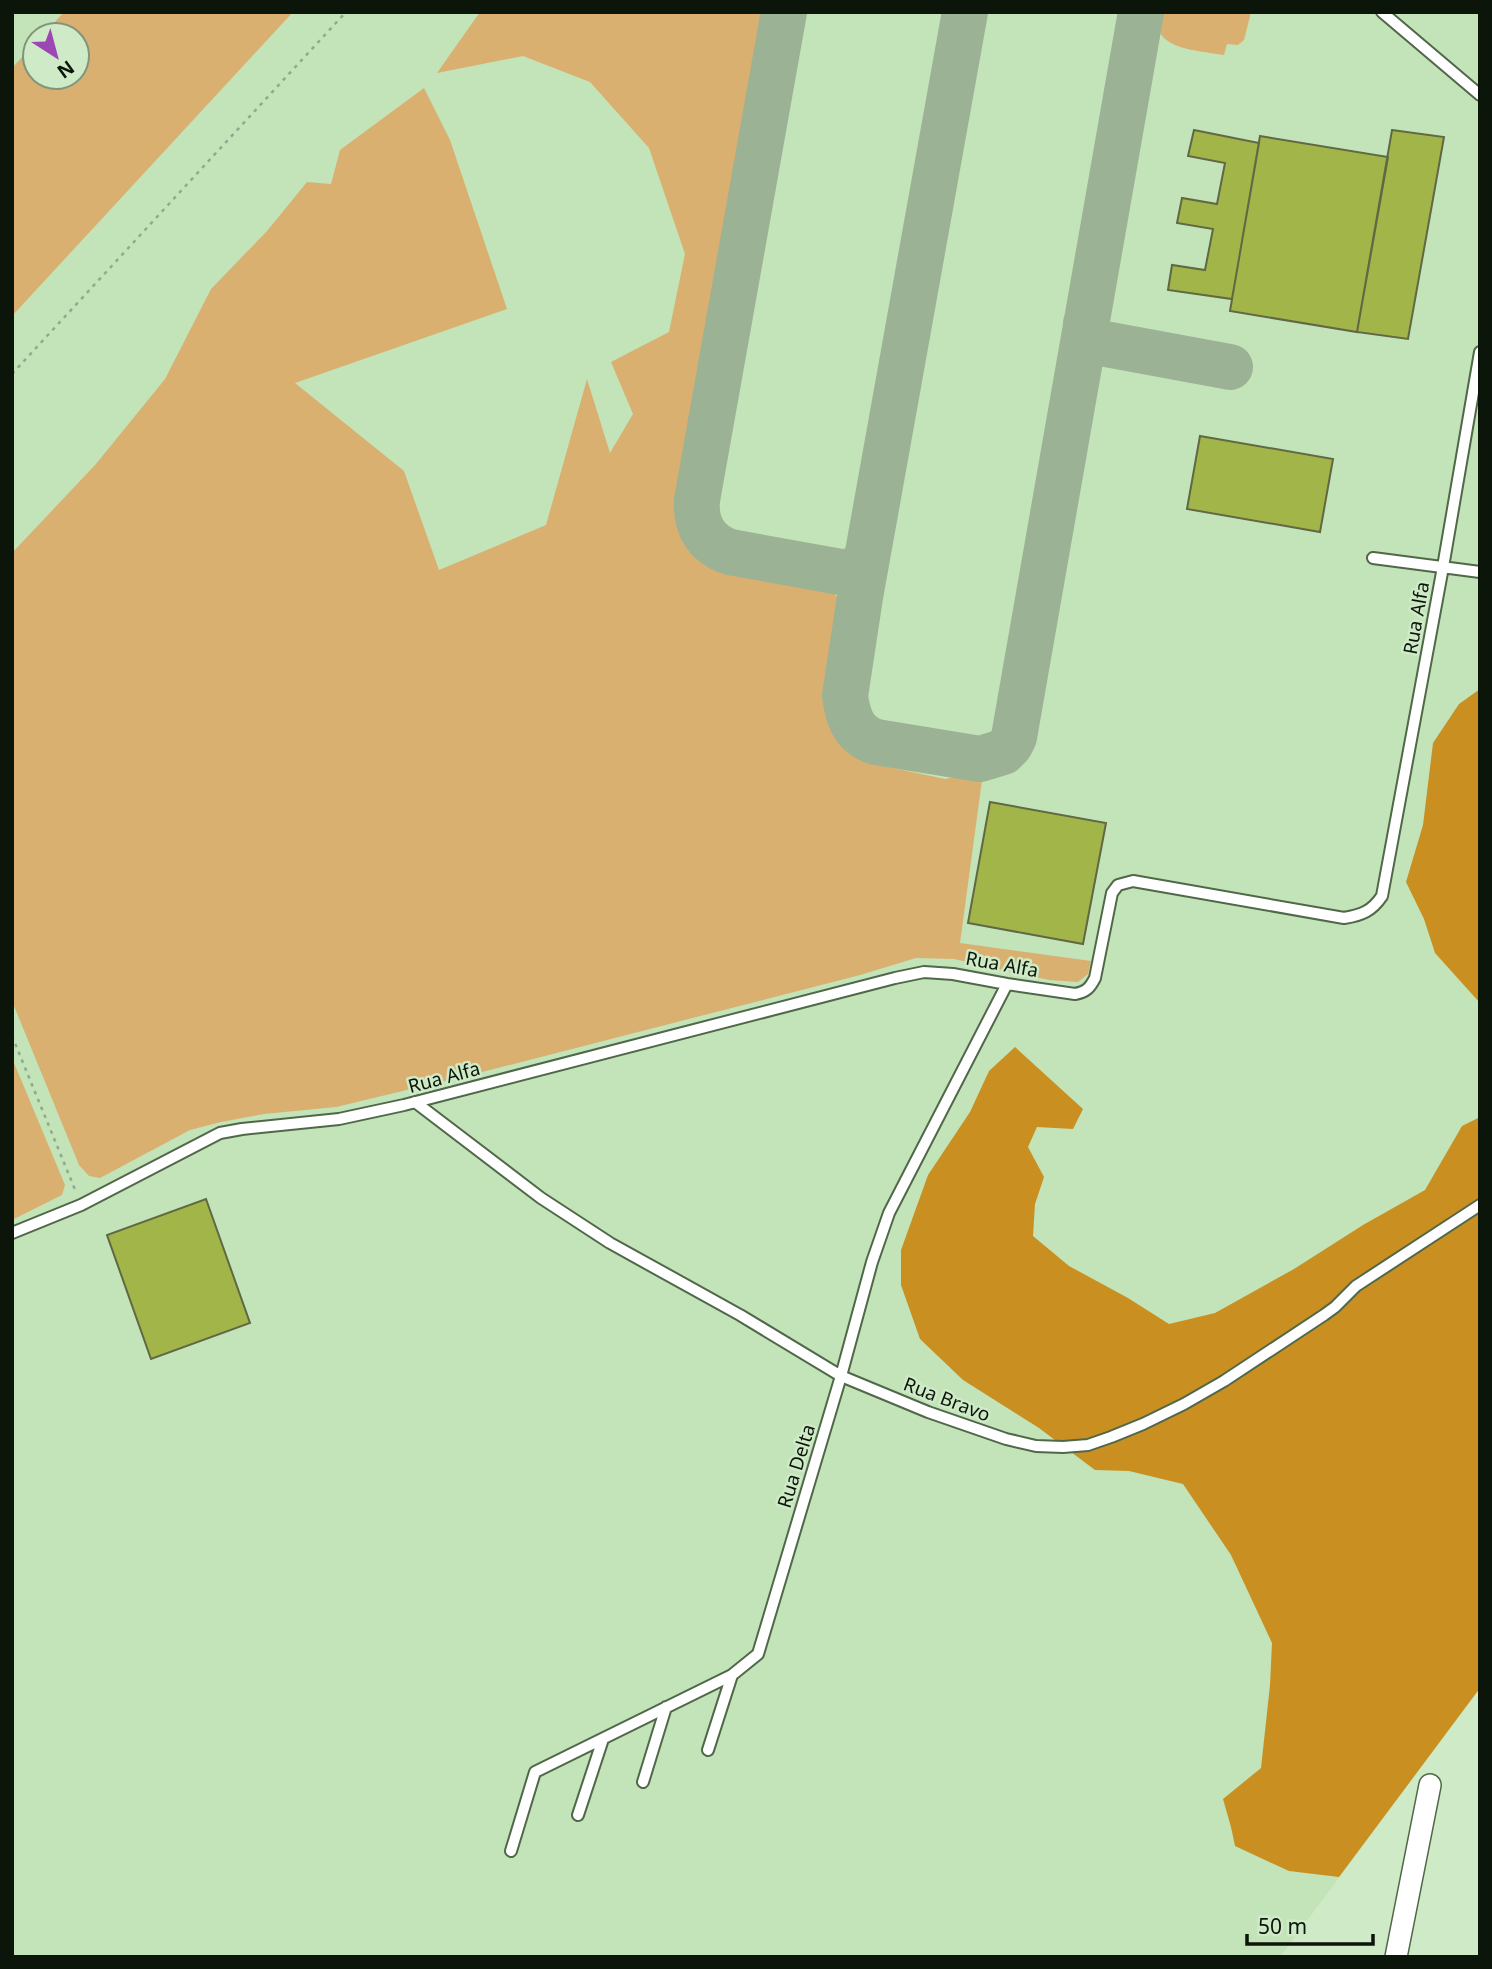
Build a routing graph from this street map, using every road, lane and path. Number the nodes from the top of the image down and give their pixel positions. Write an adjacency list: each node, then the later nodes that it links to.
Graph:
1 (346, 12): 5 (path)
2 (1382, 12): 3 (lane)
3 (1480, 94)
4 (1479, 357): 7 (lane, Rua Alfa)
5 (12, 374)
6 (1373, 558): 7 (lane)
7 (1443, 567): 8 (lane); 9 (lane, Rua Alfa)
8 (1480, 572)
9 (1007, 984): 11 (lane, Rua Alfa); 15 (lane, Rua Delta)
10 (12, 1036): 12 (path)
11 (415, 1102): 12 (lane, Rua Alfa); 15 (lane, Rua Bravo)
12 (81, 1205): 14 (lane, Rua Alfa)
13 (1480, 1205): 15 (lane, Rua Bravo)
14 (12, 1233)
15 (841, 1376): 16 (lane, Rua Delta)
16 (732, 1675): 17 (lane, Rua Delta); 19 (lane)
17 (666, 1707): 18 (lane, Rua Delta); 20 (lane)
18 (603, 1738): 22 (lane); 23 (lane, Rua Delta)
19 (708, 1750)
20 (643, 1782)
21 (1430, 1785): 24 (street)
22 (578, 1815)
23 (511, 1851)
24 (1396, 1957)

